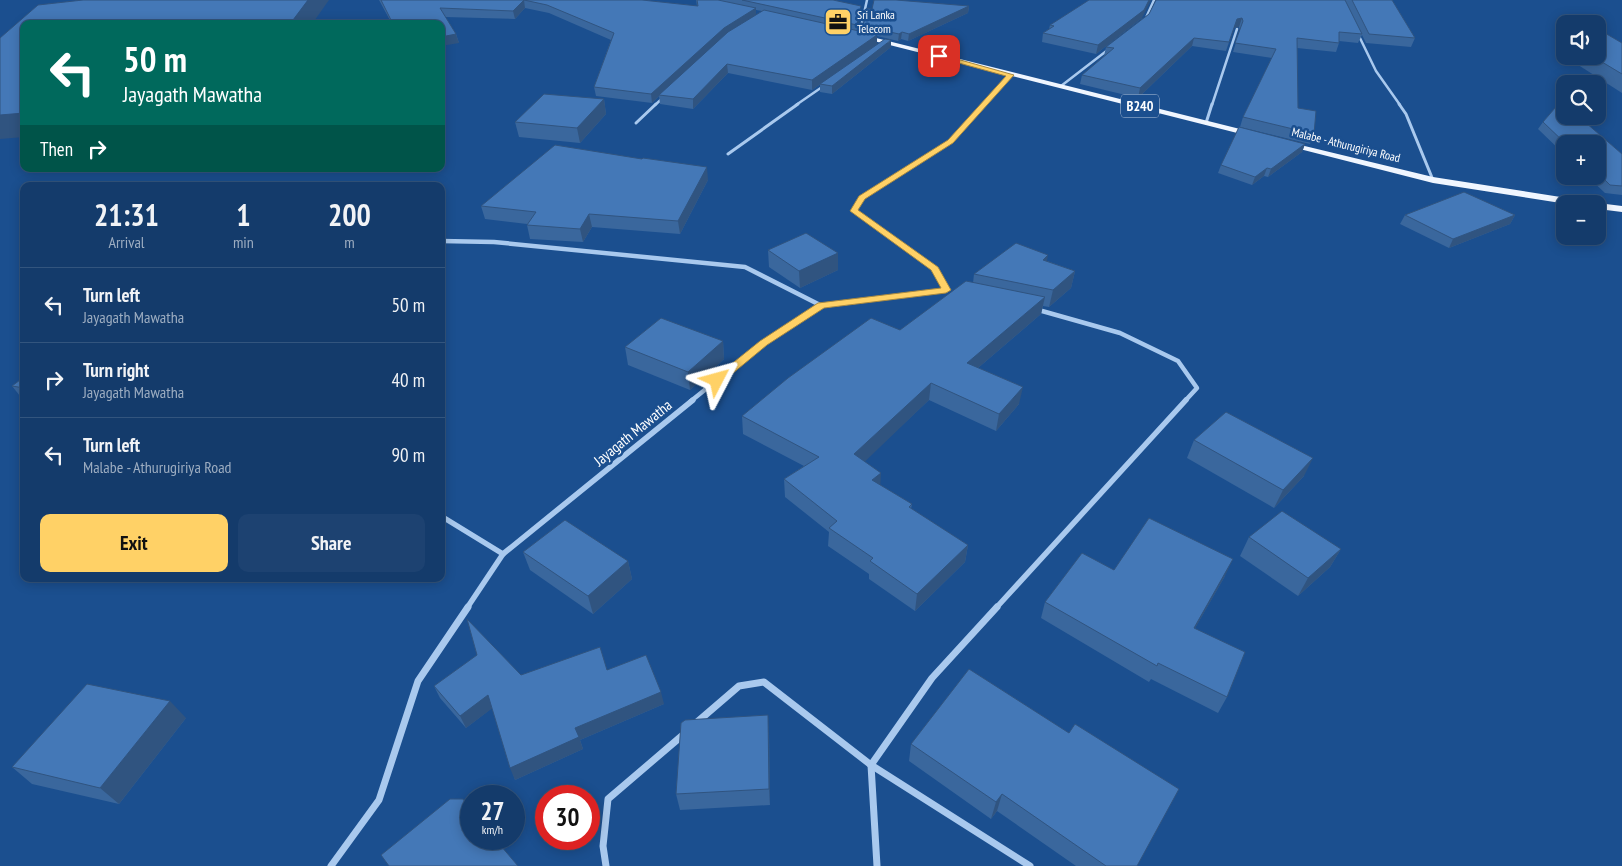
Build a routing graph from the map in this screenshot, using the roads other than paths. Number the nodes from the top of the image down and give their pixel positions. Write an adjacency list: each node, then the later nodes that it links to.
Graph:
1 (868, 0): 7 (street)
2 (1154, 0): 3 (street)
3 (1145, 20)
4 (1354, 27): 20 (street)
5 (1236, 29): 16 (street)
6 (849, 34): 7 (main road, B240)
7 (859, 36): 8 (main road, B240)
8 (885, 42): 10 (street); 11 (main road, B240)
9 (1114, 44): 13 (street)
10 (878, 48)
11 (1011, 75): 13 (main road, B240); 25 (street)
12 (830, 81): 19 (street)
13 (1061, 86): 16 (main road, B240)
14 (671, 91): 15 (street)
15 (636, 123)
16 (1206, 123): 17 (main road, B240)
17 (1263, 137)
18 (1282, 142): 20 (main road, Malabe - Athurugiriya Road)
19 (728, 154)
20 (1433, 180): 21 (main road, Malabe - Athurugiriya Road)
21 (1556, 199)
22 (1606, 207): 23 (main road)
23 (1622, 209)
24 (445, 241): 27 (street)
25 (946, 290): 26 (street, Jayagath Mawatha); 27 (street, Jayagath Mawatha)
26 (956, 292)
27 (822, 306): 30 (street, Jayagath Mawatha)
28 (1032, 308): 31 (street)
29 (445, 518): 30 (street)
30 (504, 554): 32 (street, Jayagath Mawatha)
31 (871, 765): 33 (street); 34 (street); 35 (street)
32 (331, 866)
33 (606, 866)
34 (877, 866)
35 (1030, 866)

